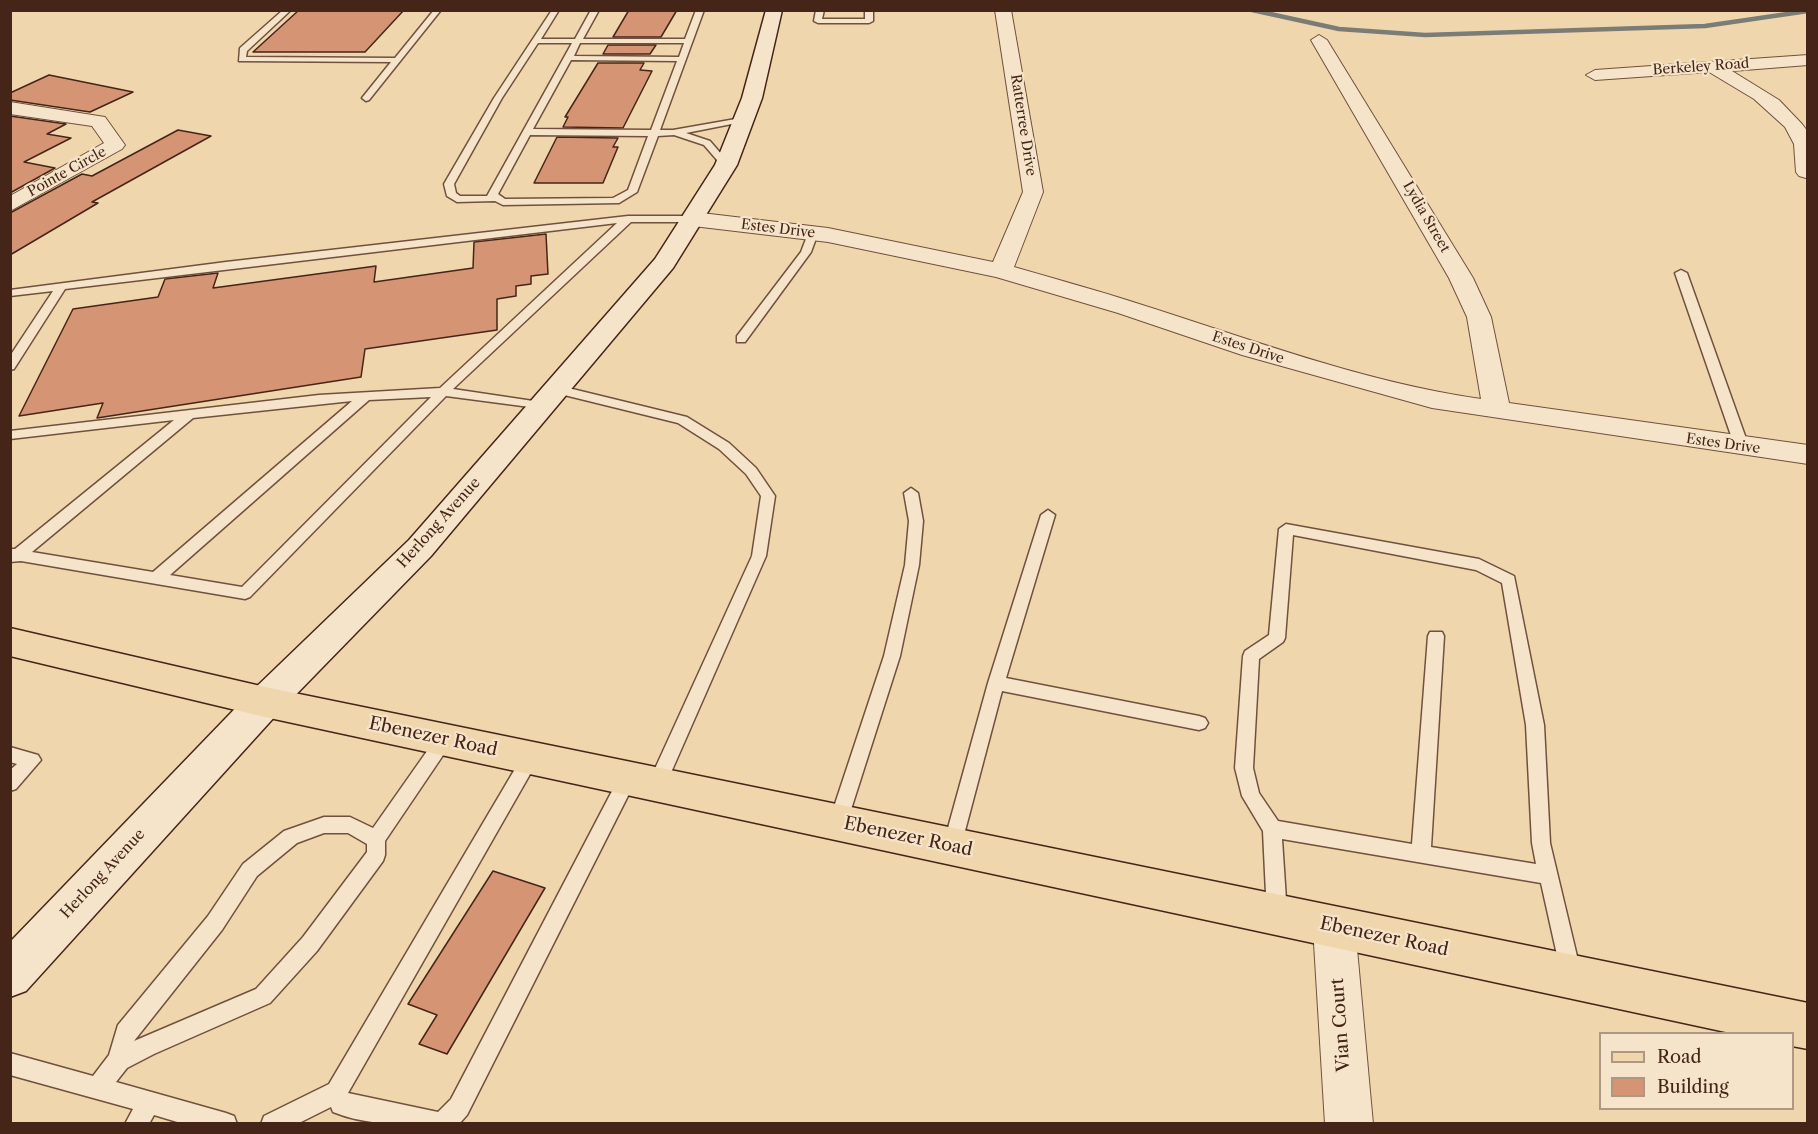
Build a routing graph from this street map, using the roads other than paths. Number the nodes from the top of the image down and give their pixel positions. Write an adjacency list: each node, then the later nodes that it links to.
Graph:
1 (288, 10): 16 (lane)
2 (438, 10): 16 (lane)
3 (556, 10): 11 (lane)
4 (595, 10): 12 (lane)
5 (700, 10): 13 (lane)
6 (774, 10): 22 (street, Herlong Avenue)
7 (820, 10): 8 (lane)
8 (869, 10)
9 (1004, 10): 33 (street, Ratterree Drive)
10 (1319, 40): 42 (street, Lydia Street)
11 (536, 41): 12 (lane); 28 (lane)
12 (578, 41): 13 (lane); 14 (lane)
13 (688, 41): 15 (lane)
14 (569, 58): 15 (lane); 23 (lane)
15 (681, 58): 24 (lane)
16 (397, 60): 20 (lane)
17 (1808, 60): 18 (street, Berkeley Road)
18 (1711, 66): 19 (street, Berkeley Road); 27 (street)
19 (1595, 75)
20 (366, 98)
21 (10, 108): 29 (street, Pointe Circle)
22 (744, 119): 25 (lane); 26 (street, Herlong Avenue)
23 (528, 132): 24 (lane); 28 (lane)
24 (652, 132): 25 (lane); 28 (lane)
25 (673, 133): 26 (lane)
26 (726, 165): 31 (street, Herlong Avenue)
27 (1806, 172)
28 (497, 198)
29 (10, 205)
30 (628, 219): 31 (lane); 35 (lane); 39 (lane)
31 (693, 219): 32 (street, Estes Drive); 41 (street, Herlong Avenue)
32 (813, 233): 33 (street, Estes Drive); 37 (lane)
33 (1001, 271): 42 (street, Estes Drive)
34 (1681, 273): 45 (lane)
35 (61, 287): 36 (lane); 38 (lane)
36 (10, 293)
37 (741, 339)
38 (10, 366)
39 (443, 392): 40 (lane); 41 (lane); 50 (lane)
40 (366, 396): 43 (lane); 50 (lane)
41 (548, 398): 54 (street, Herlong Avenue); 59 (lane)
42 (1497, 410): 45 (street, Estes Drive)
43 (188, 415): 44 (lane); 49 (lane)
44 (10, 435)
45 (1742, 447): 46 (street, Estes Drive)
46 (1808, 455)
47 (911, 494): 61 (lane)
48 (1048, 515): 53 (lane)
49 (13, 557): 50 (lane)
50 (156, 578)
51 (1436, 636): 65 (lane)
52 (10, 642): 54 (main road, Ebenezer Road)
53 (996, 683): 55 (lane); 64 (lane)
54 (265, 702): 56 (main road, Ebenezer Road); 69 (street, Herlong Avenue)
55 (1199, 723)
56 (444, 740): 58 (main road, Ebenezer Road); 63 (lane)
57 (10, 754): 60 (lane)
58 (531, 757): 59 (main road, Ebenezer Road); 75 (lane)
59 (642, 781): 61 (main road, Ebenezer Road); 80 (lane)
60 (10, 783)
61 (838, 822): 64 (main road, Ebenezer Road)
62 (1272, 830): 65 (lane); 66 (lane); 67 (lane)
63 (376, 839): 72 (lane); 72 (lane)
64 (952, 846): 67 (main road, Ebenezer Road)
65 (1421, 854): 66 (lane)
66 (1548, 875): 70 (lane)
67 (1277, 915): 68 (main road, Ebenezer Road)
68 (1334, 927): 70 (main road, Ebenezer Road); 81 (street, Vian Court)
69 (10, 975)
70 (1572, 977): 71 (main road, Ebenezer Road)
71 (1808, 1026)
72 (119, 1060): 74 (lane)
73 (10, 1064): 74 (lane)
74 (98, 1088): 76 (lane)
75 (337, 1092): 79 (lane); 80 (lane)
76 (150, 1102): 77 (lane); 78 (lane)
77 (136, 1124)
78 (226, 1124)
79 (272, 1124)
80 (442, 1124)
81 (1349, 1124)

